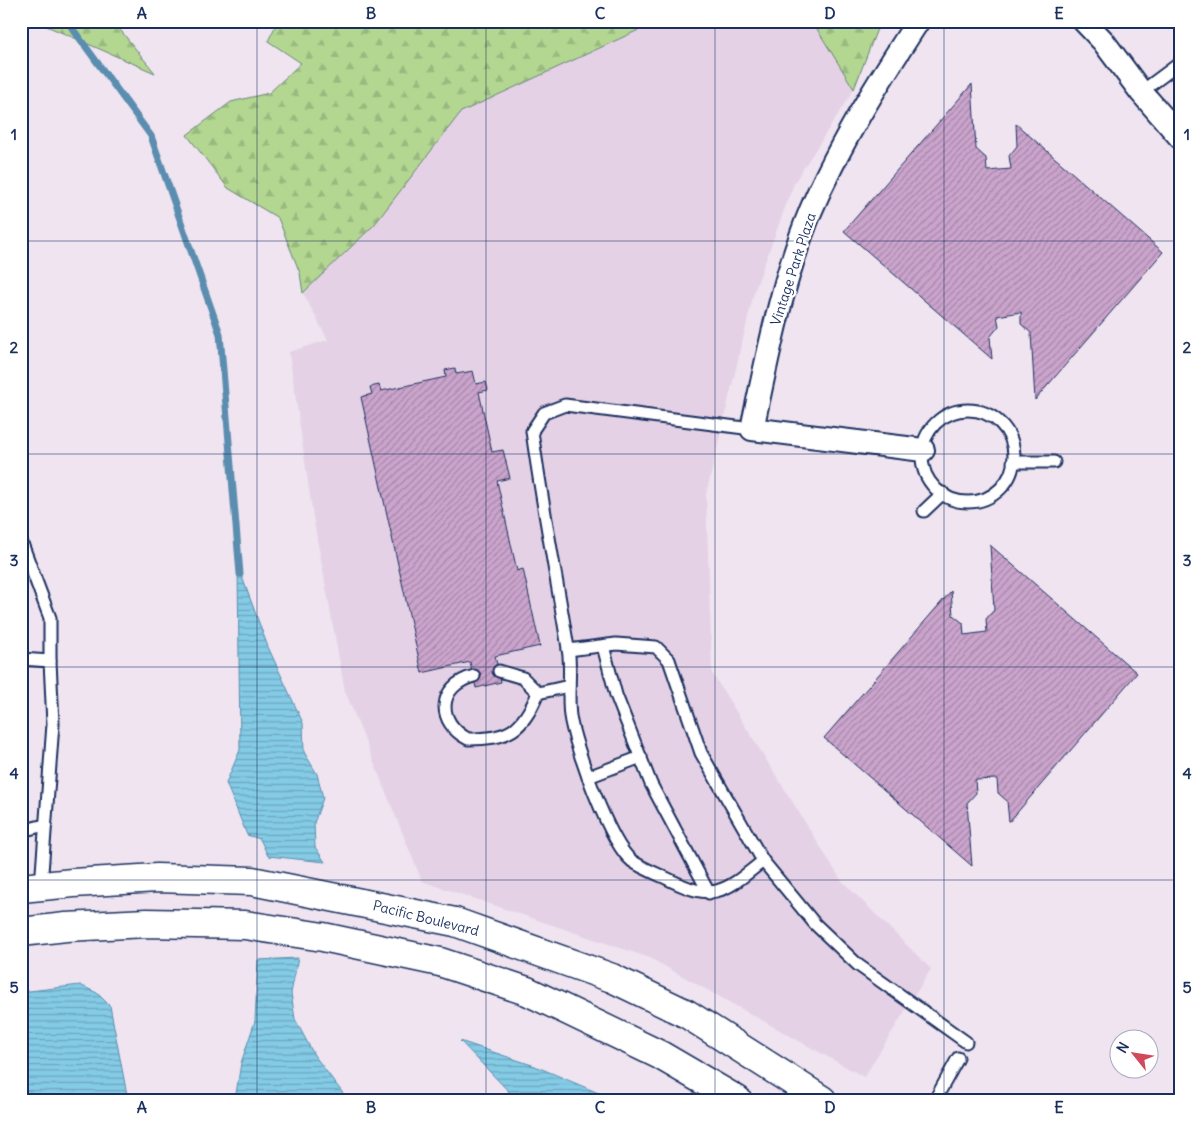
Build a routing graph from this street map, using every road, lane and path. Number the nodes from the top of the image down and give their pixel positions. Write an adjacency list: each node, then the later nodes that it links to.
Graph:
1 (918, 21): 6 (street, Vintage Park Plaza)
2 (1084, 21): 4 (street)
3 (1180, 63): 4 (lane)
4 (1141, 92): 5 (street)
5 (1180, 138)
6 (752, 430): 7 (street); 14 (lane)
7 (923, 450): 8 (lane); 10 (lane)
8 (1014, 462): 9 (lane); 10 (lane)
9 (1054, 462)
10 (943, 493): 11 (lane)
11 (924, 511)
12 (21, 541): 16 (lane)
13 (603, 646): 14 (lane); 21 (lane); 25 (lane)
14 (568, 650): 19 (lane)
15 (21, 658): 16 (lane)
16 (50, 661): 23 (lane)
17 (499, 672): 20 (lane)
18 (474, 676): 20 (lane)
19 (569, 686): 20 (lane); 22 (lane)
20 (538, 693)
21 (641, 757): 22 (lane); 27 (lane)
22 (588, 777): 27 (lane)
23 (45, 825): 24 (lane); 26 (lane)
24 (21, 832)
25 (763, 861): 27 (lane); 29 (lane)
26 (31, 887): 32 (main road, Pacific Boulevard)
27 (709, 893)
28 (21, 932): 31 (main road)
29 (966, 1042)
30 (958, 1058): 33 (lane)
31 (737, 1100)
32 (822, 1100)
33 (934, 1100)

